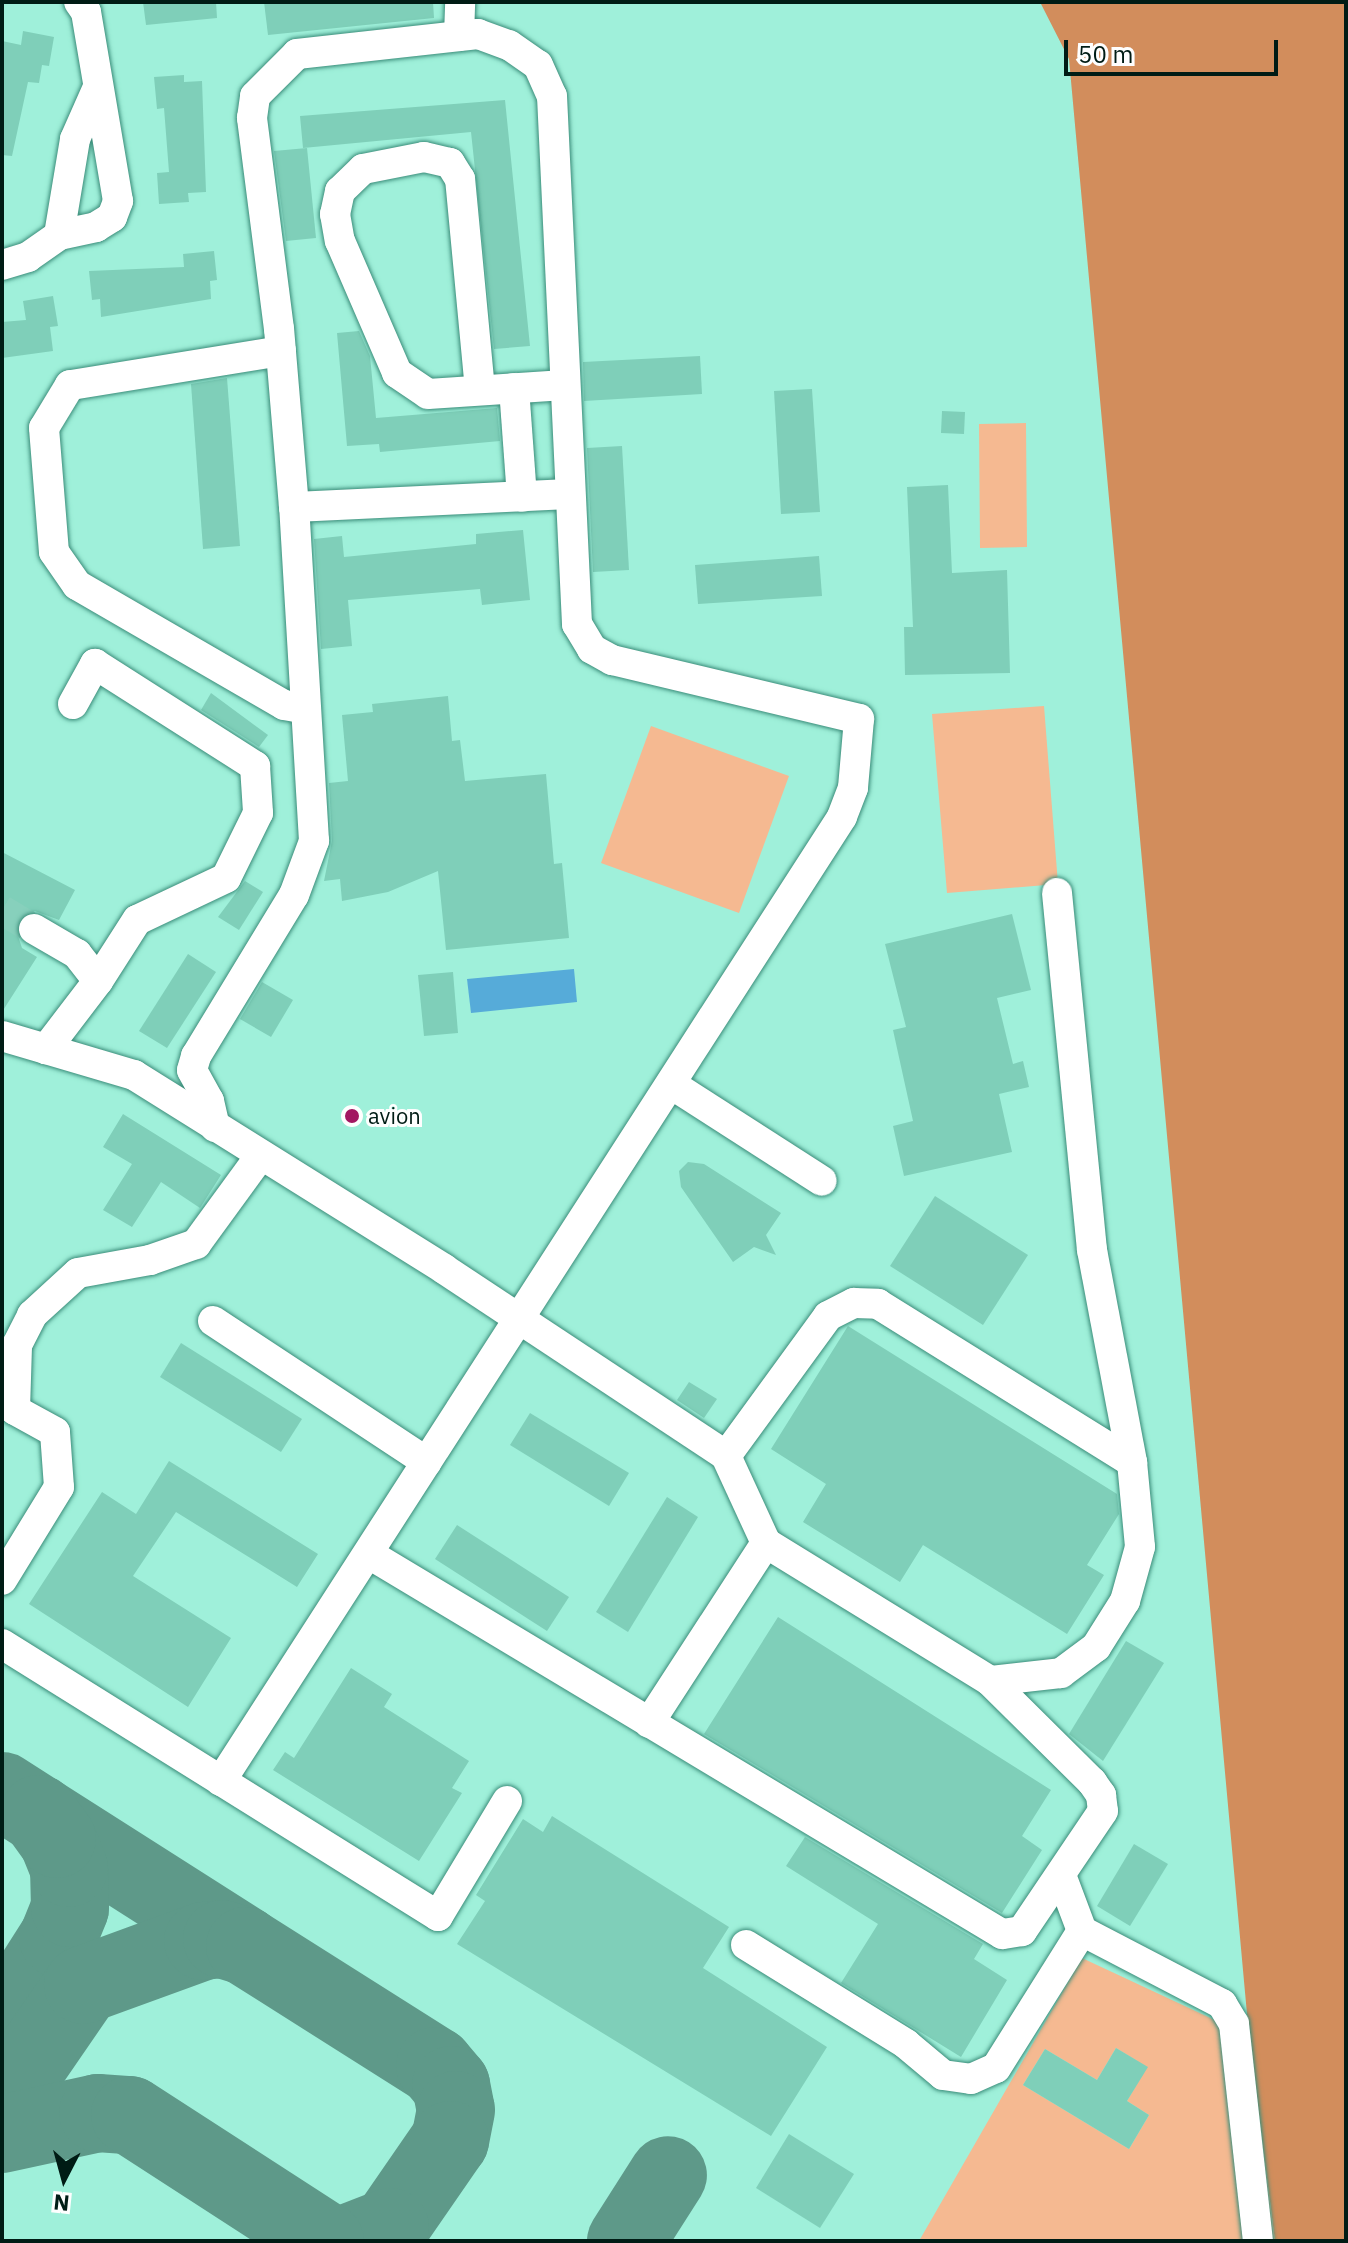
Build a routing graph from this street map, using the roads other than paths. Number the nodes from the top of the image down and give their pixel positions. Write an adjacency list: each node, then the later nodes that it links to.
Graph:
1 (79, 2): 4 (street)
2 (460, 2): 3 (street)
3 (459, 36): 7 (street); 8 (street)
4 (98, 87): 5 (street); 5 (street)
5 (59, 235): 6 (street)
6 (2, 265)
7 (281, 351): 13 (street); 15 (street)
8 (565, 385): 9 (street); 11 (street)
9 (514, 388): 10 (street); 12 (street)
10 (480, 390): 10 (street)
11 (570, 494): 12 (street); 21 (street)
12 (522, 497): 13 (street)
13 (294, 507): 15 (street)
14 (73, 704): 18 (street)
15 (306, 709): 22 (street)
16 (1057, 893): 29 (street)
17 (34, 929): 18 (street)
18 (98, 981): 20 (street)
19 (2, 1036): 20 (street)
20 (46, 1049): 22 (street)
21 (671, 1084): 24 (street); 25 (street)
22 (215, 1127): 23 (street)
23 (261, 1155): 25 (street); 32 (street)
24 (822, 1181)
25 (517, 1318): 27 (street); 28 (street)
26 (213, 1321): 28 (street)
27 (726, 1456): 29 (street); 30 (street)
28 (427, 1462): 31 (street)
29 (1132, 1462): 34 (street)
30 (766, 1543): 34 (street); 35 (street)
31 (369, 1554): 35 (street); 36 (street)
32 (2, 1580)
33 (2, 1644): 36 (street)
34 (990, 1681): 38 (street)
35 (649, 1723): 38 (street)
36 (221, 1781): 37 (street)
37 (507, 1801)
38 (1061, 1875): 39 (street)
39 (1082, 1931): 40 (street); 41 (street)
40 (746, 1945)
41 (1258, 2241)

